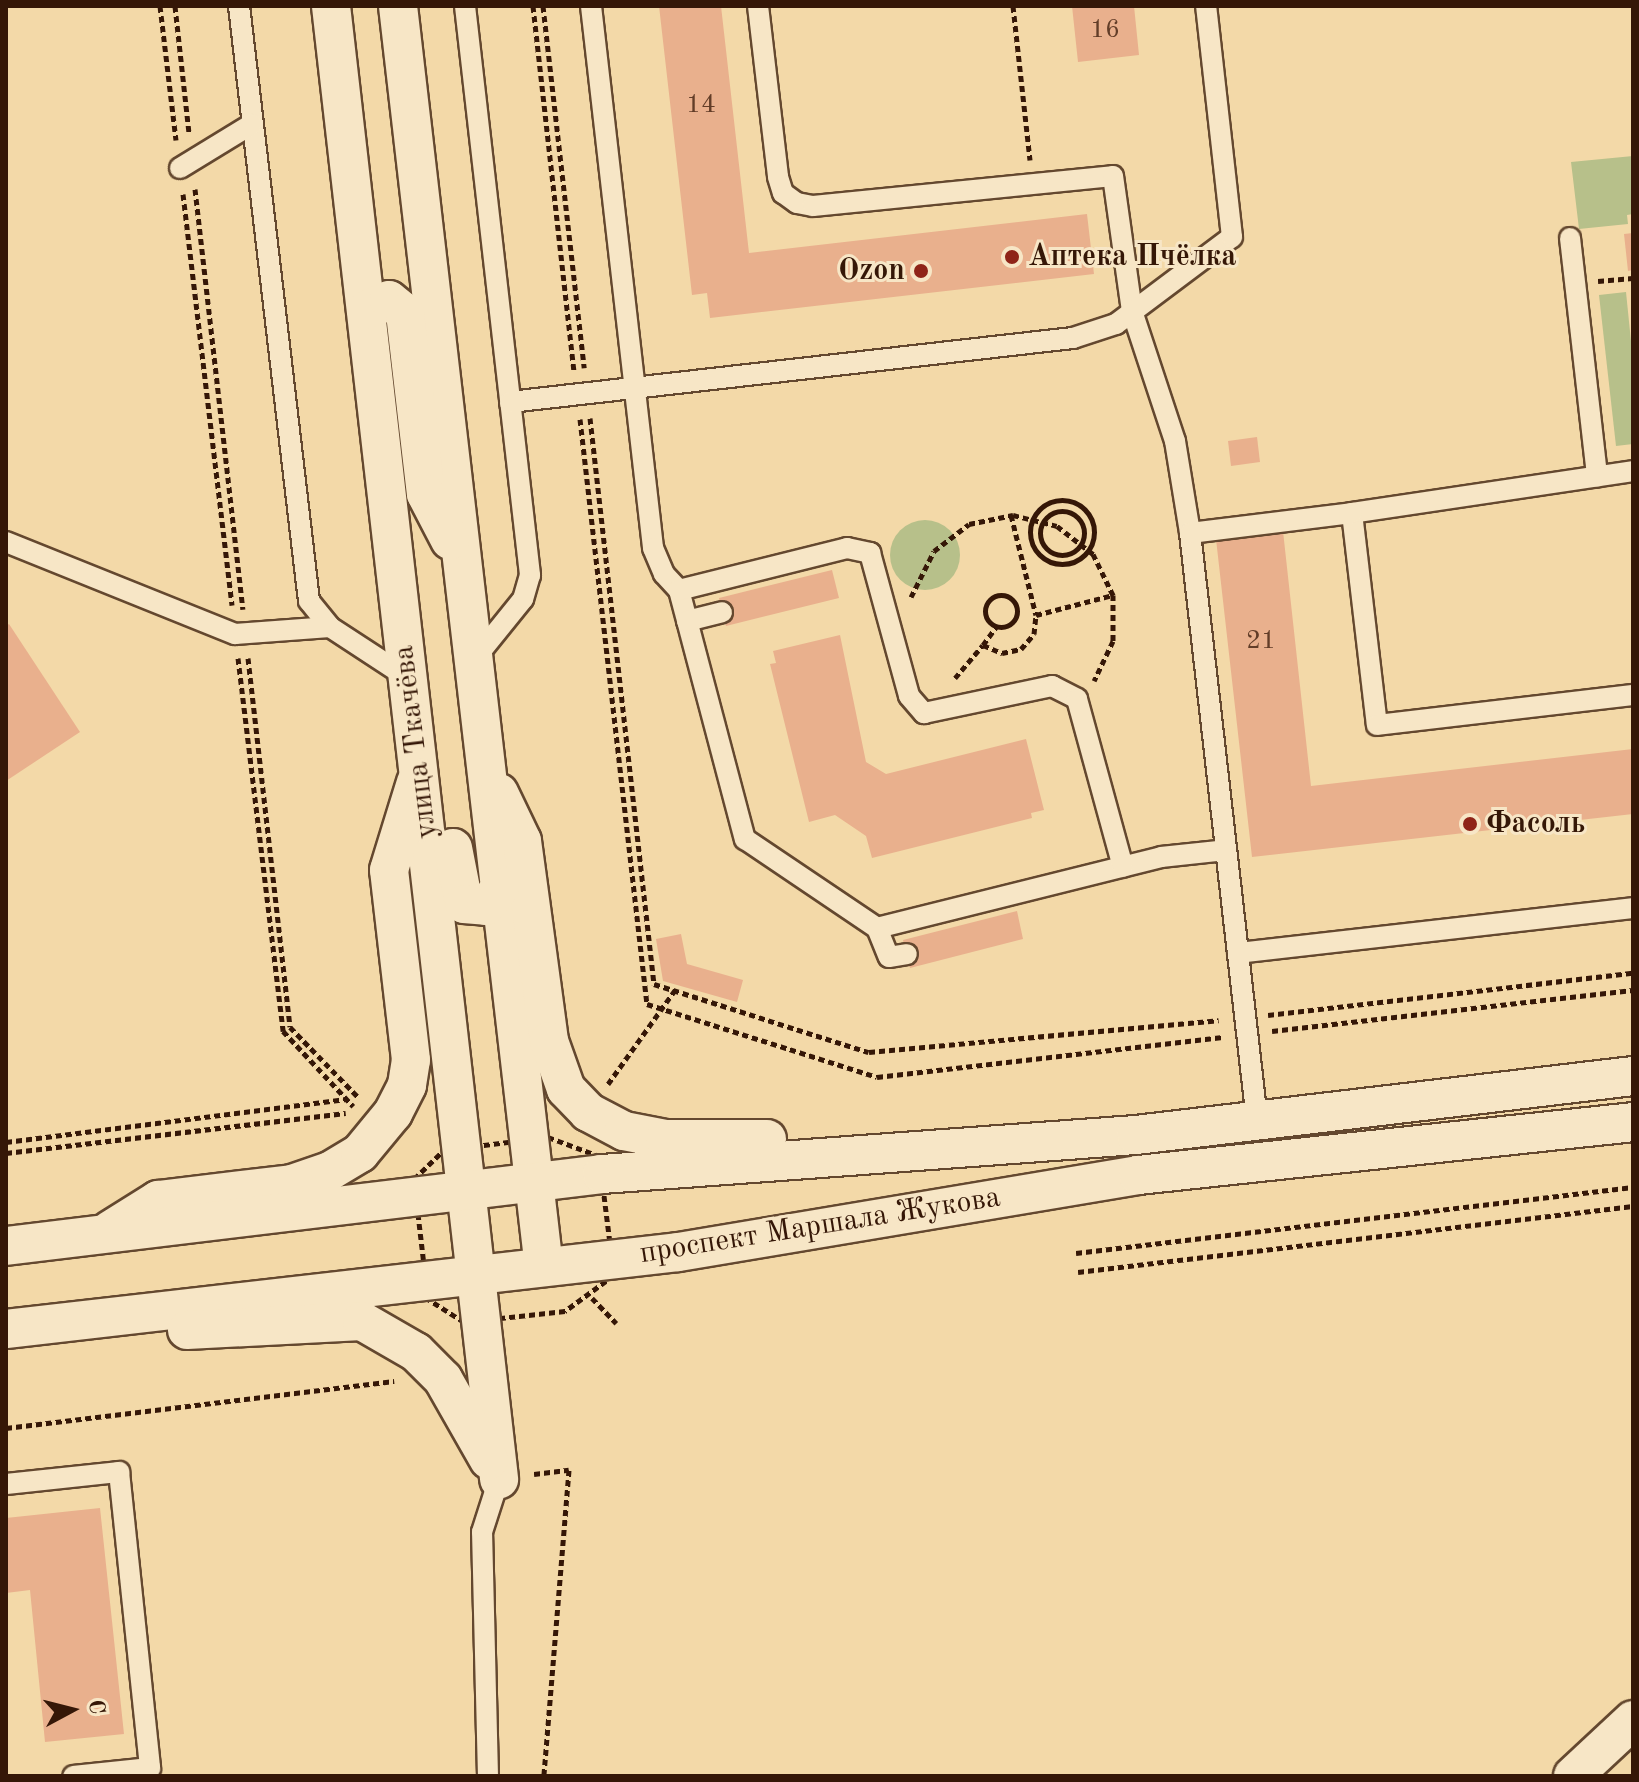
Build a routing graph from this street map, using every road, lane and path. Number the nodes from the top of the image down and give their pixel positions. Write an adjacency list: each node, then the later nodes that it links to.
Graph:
1 (160, 6): 15 (path)
2 (175, 6): 14 (path)
3 (239, 6): 13 (lane)
4 (331, 6): 19 (street, улица Ткачёва)
5 (398, 6): 34 (street)
6 (465, 6): 23 (lane)
7 (533, 6): 22 (path)
8 (543, 6): 22 (path)
9 (591, 6): 21 (lane)
10 (758, 6): 17 (lane)
11 (1013, 6): 17 (path)
12 (1206, 6): 20 (lane)
13 (252, 124): 16 (lane); 41 (lane)
14 (190, 140)
15 (177, 144)
16 (180, 175): 44 (path)
17 (1033, 181): 20 (lane)
18 (1570, 238): 25 (lane)
19 (366, 310): 34 (street); 43 (street, улица Ткачёва)
20 (1132, 311): 21 (lane); 30 (lane)
21 (635, 388): 22 (lane); 35 (lane)
22 (582, 394): 23 (lane); 61 (path); 63 (path)
23 (510, 402): 46 (lane)
24 (1633, 471): 25 (lane)
25 (1597, 476): 26 (lane)
26 (1352, 513): 30 (lane); 48 (lane)
27 (1011, 515): 28 (path); 37 (path); 39 (path)
28 (1035, 517): 29 (path); 33 (path); 33 (path)
29 (1045, 521): 32 (path); 32 (path); 32 (path)
30 (1190, 533): 53 (lane)
31 (6, 542): 44 (lane)
32 (1082, 542): 33 (path)
33 (1089, 550): 36 (path)
34 (461, 561): 46 (street)
35 (679, 590): 40 (lane); 50 (lane)
36 (1113, 595): 39 (path); 49 (path)
37 (911, 602)
38 (722, 612): 40 (lane)
39 (1036, 615): 45 (path)
40 (687, 621): 57 (lane)
41 (330, 627): 44 (lane); 47 (lane)
42 (996, 627): 42 (path); 45 (path)
43 (403, 633): 47 (street, улица Ткачёва); 55 (street)
44 (235, 634): 66 (path)
45 (983, 645): 50 (path)
46 (473, 661): 51 (street)
47 (408, 678): 52 (street, улица Ткачёва)
48 (1633, 695)
49 (1077, 699): 50 (lane); 54 (lane)
50 (960, 708)
51 (486, 767): 55 (street); 67 (street)
52 (419, 771): 77 (street, улица Ткачёва); 80 (street)
53 (1226, 850): 54 (lane); 58 (lane)
54 (1123, 867): 57 (lane)
55 (500, 888): 75 (street)
56 (1633, 908): 58 (lane)
57 (877, 928): 59 (lane)
58 (1238, 953): 64 (lane)
59 (907, 954)
60 (1633, 973): 64 (path)
61 (675, 990): 63 (path); 64 (path)
62 (1633, 990): 64 (path)
63 (661, 1009): 64 (path); 67 (path)
64 (1246, 1026): 68 (lane)
65 (1633, 1076): 68 (street, проспект Маршала Жукова)
66 (347, 1099): 70 (path); 73 (path)
67 (588, 1112): 71 (path); 72 (street)
68 (1257, 1120): 72 (street, проспект Маршала Жукова)
69 (1633, 1122): 83 (street, проспект Маршала Жукова)
70 (6, 1142)
71 (565, 1144)
72 (914, 1151): 74 (street, проспект Маршала Жукова)
73 (6, 1153)
74 (602, 1174): 75 (street, проспект Маршала Жукова); 83 (path)
75 (535, 1186): 77 (street, проспект Маршала Жукова); 84 (street)
76 (1633, 1187): 82 (path)
77 (469, 1193): 78 (street, проспект Маршала Жукова); 86 (street, улица Ткачёва)
78 (416, 1199): 80 (street, проспект Маршала Жукова); 87 (path)
79 (1633, 1206): 85 (path)
80 (101, 1235): 81 (street, проспект Маршала Жукова)
81 (6, 1246)
82 (1076, 1253)
83 (612, 1259): 84 (street, проспект Маршала Жукова)
84 (544, 1267): 86 (street, проспект Маршала Жукова)
85 (1078, 1272)
86 (478, 1274): 87 (street, проспект Маршала Жукова); 94 (street, улица Ткачёва)
87 (425, 1281): 89 (street, проспект Маршала Жукова)
88 (588, 1294): 90 (path)
89 (122, 1316): 91 (street, проспект Маршала Жукова); 92 (street)
90 (616, 1323)
91 (6, 1329)
92 (416, 1352): 93 (path); 94 (street)
93 (6, 1428)
94 (499, 1479): 98 (lane); 99 (path)
95 (6, 1484): 97 (lane)
96 (1633, 1720): 100 (street)
97 (73, 1776)
98 (488, 1776)
99 (544, 1776)
100 (1573, 1776)

